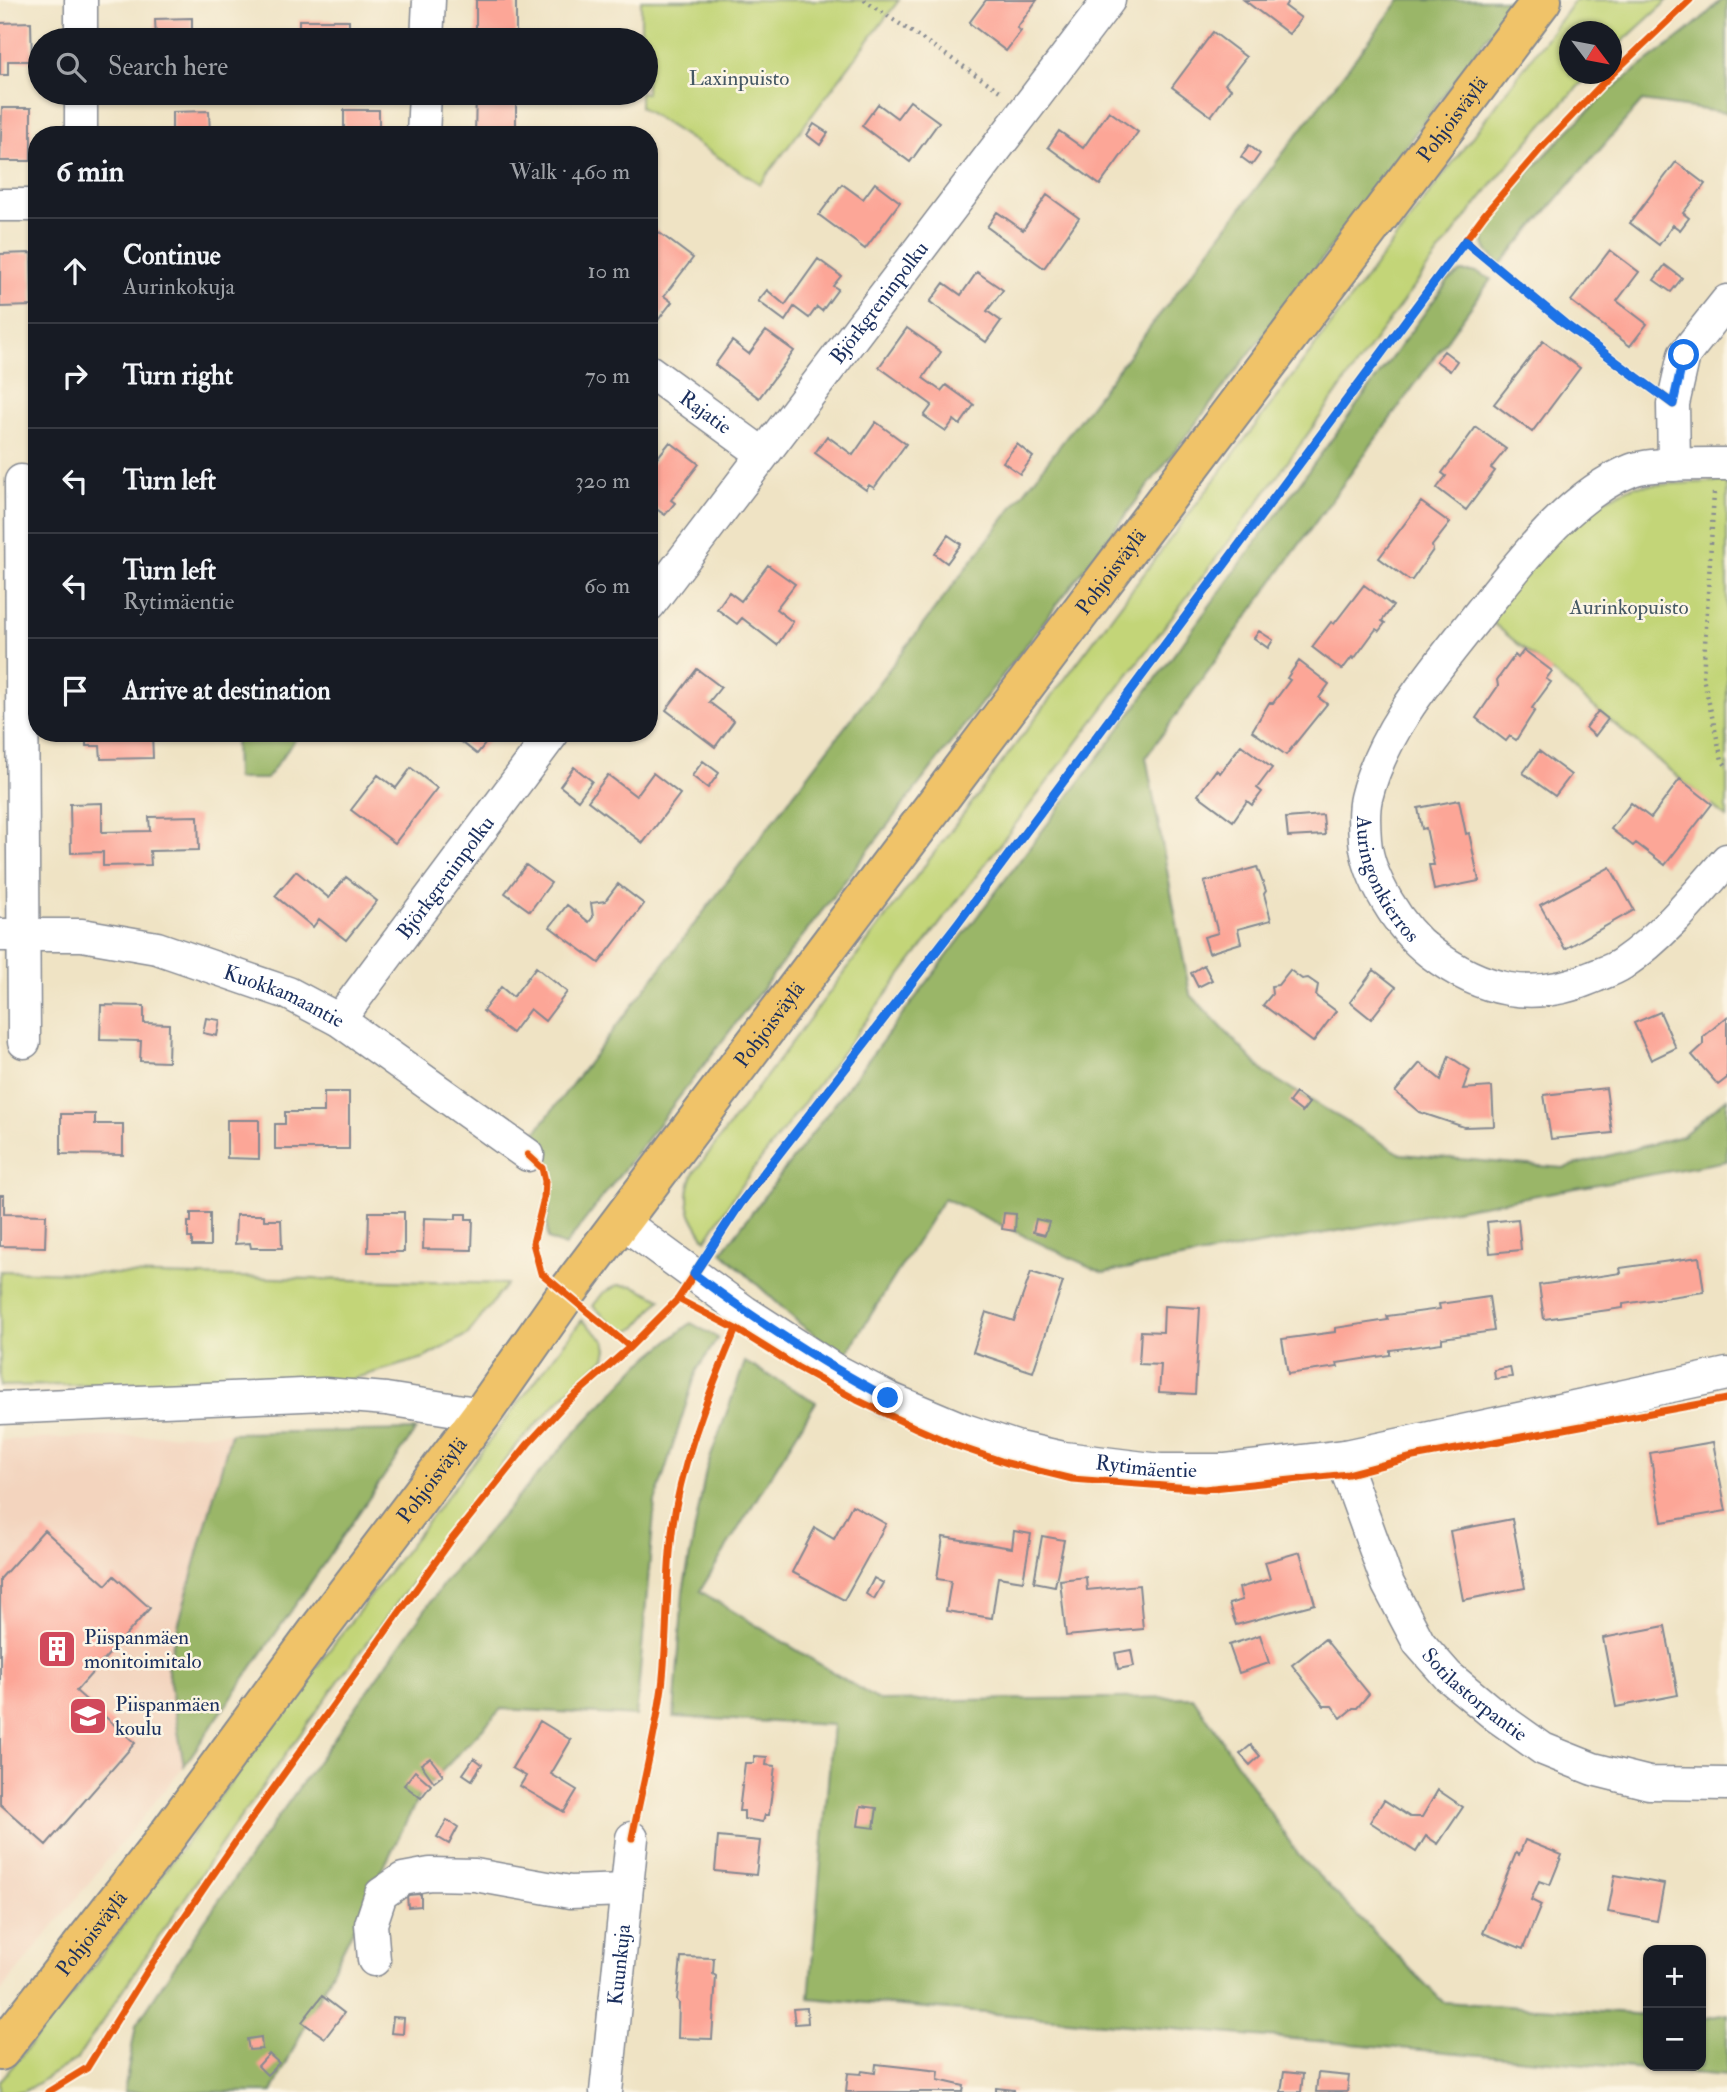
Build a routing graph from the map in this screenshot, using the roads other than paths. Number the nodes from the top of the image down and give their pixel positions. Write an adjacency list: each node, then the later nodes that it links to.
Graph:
1 (81, 0): 5 (street)
2 (429, 0): 6 (street)
3 (1109, 0): 15 (street, Björkgreninpolku)
4 (1542, 0): 26 (main road, Pohjoisväylä)
5 (81, 28)
6 (428, 28)
7 (81, 105): 9 (street)
8 (424, 105): 10 (street)
9 (81, 126)
10 (423, 126)
11 (0, 205): 12 (street)
12 (28, 205)
13 (1727, 301): 17 (street)
14 (658, 378): 15 (street, Rajatie)
15 (763, 454): 19 (street, Björkgreninpolku)
16 (1721, 464): 17 (street, Auringonkierros)
17 (1674, 465): 21 (street, Auringonkierros)
18 (21, 481): 22 (street)
19 (658, 593)
20 (546, 742): 23 (street, Björkgreninpolku)
21 (1727, 860)
22 (12, 935): 23 (street, Kuokkamaantie); 24 (street)
23 (339, 1020): 25 (street, Kuokkamaantie)
24 (24, 1042)
25 (528, 1155)
26 (621, 1221): 29 (main road, Pohjoisväylä); 30 (street, Rytimäentie)
27 (1727, 1374): 30 (street, Rytimäentie)
28 (0, 1408): 29 (street)
29 (482, 1414): 35 (main road, Pohjoisväylä)
30 (1346, 1456): 31 (street, Sotilastorpantie)
31 (1727, 1784)
32 (632, 1838): 33 (street, Kuunkuja)
33 (626, 1890): 34 (street); 36 (street, Kuunkuja)
34 (374, 1960)
35 (0, 2051)
36 (606, 2092)

